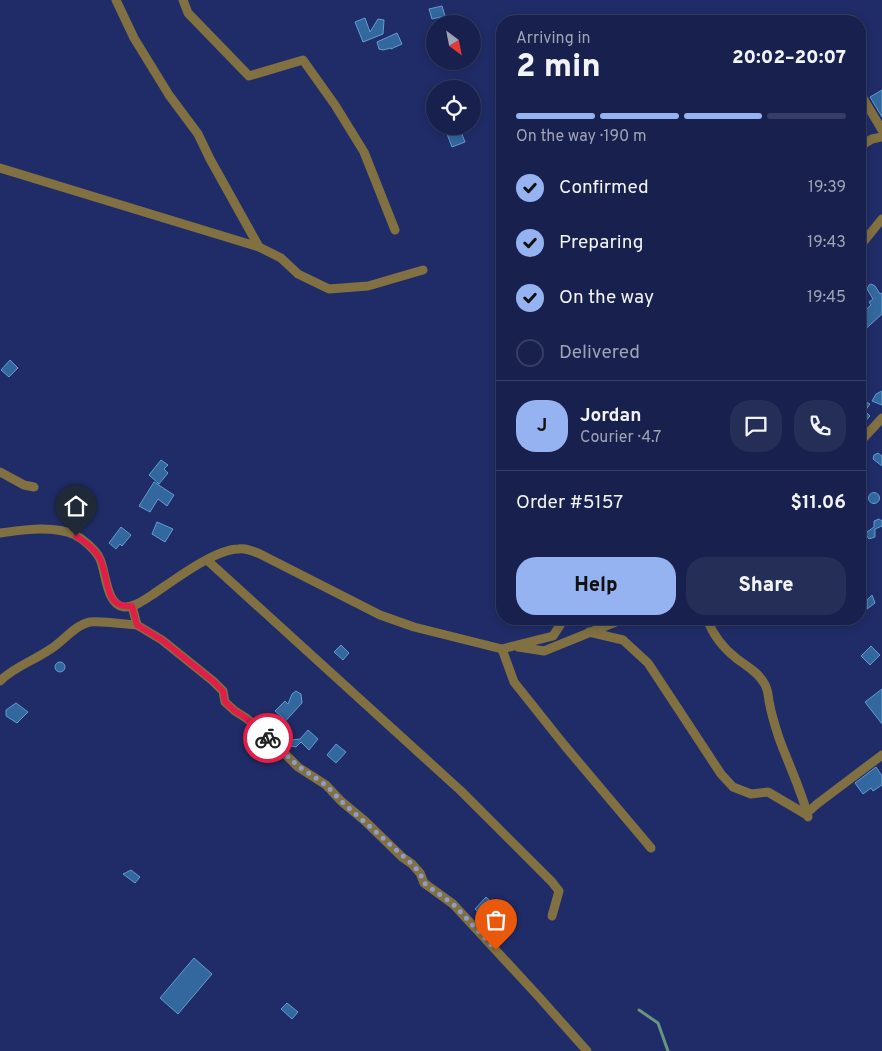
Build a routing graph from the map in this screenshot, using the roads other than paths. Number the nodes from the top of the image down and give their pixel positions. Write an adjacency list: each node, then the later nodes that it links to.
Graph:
1 (116, 0): 11 (street)
2 (183, 0): 9 (street)
3 (866, 103): 4 (street)
4 (882, 130)
5 (882, 137): 6 (street)
6 (866, 142)
7 (0, 168): 11 (street)
8 (882, 219): 10 (street)
9 (395, 230)
10 (866, 239)
11 (259, 246): 12 (street)
12 (423, 270)
13 (882, 418): 14 (street)
14 (866, 435)
15 (0, 472): 16 (street)
16 (34, 487)
17 (0, 533): 19 (street)
18 (207, 560): 19 (street); 26 (street); 31 (street)
19 (132, 606): 20 (street)
20 (137, 625): 27 (street); 32 (street)
21 (560, 625): 25 (street)
22 (607, 625): 24 (street)
23 (710, 625): 29 (street)
24 (589, 632): 25 (street); 29 (street)
25 (513, 646): 26 (street)
26 (502, 649): 30 (street)
27 (0, 681)
28 (882, 755): 29 (street)
29 (807, 815)
30 (650, 848)
31 (552, 916)
32 (587, 1051)

